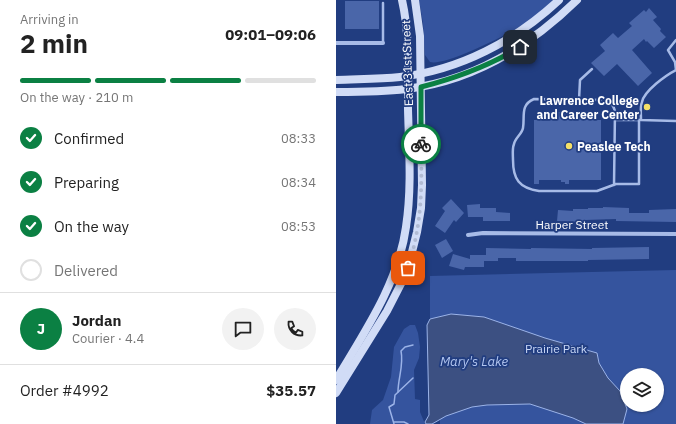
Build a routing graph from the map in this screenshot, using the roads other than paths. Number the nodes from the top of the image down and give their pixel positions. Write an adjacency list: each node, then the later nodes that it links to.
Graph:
1 (402, 0): 12 (main road, East 31st Street)
2 (415, 0): 11 (main road, East 31st Street)
3 (559, 0): 11 (main road)
4 (577, 0): 14 (main road)
5 (383, 3): 8 (lane)
6 (676, 40): 10 (lane)
7 (336, 43): 8 (street)
8 (383, 43)
9 (592, 70): 17 (lane)
10 (676, 70): 19 (lane)
11 (421, 74): 12 (main road); 14 (main road, East 31st Street)
12 (408, 76): 13 (main road); 15 (main road, East 31st Street)
13 (336, 80)
14 (421, 87): 15 (main road); 25 (main road, East 31st Street)
15 (408, 89): 16 (main road); 24 (main road, East 31st Street)
16 (336, 92)
17 (579, 100): 18 (lane); 21 (lane)
18 (615, 120): 19 (lane); 21 (lane)
19 (640, 120): 20 (lane); 21 (lane)
20 (676, 121)
21 (614, 185)
22 (676, 234): 23 (street, Harper Street)
23 (468, 235)
24 (336, 380)
25 (336, 394)

